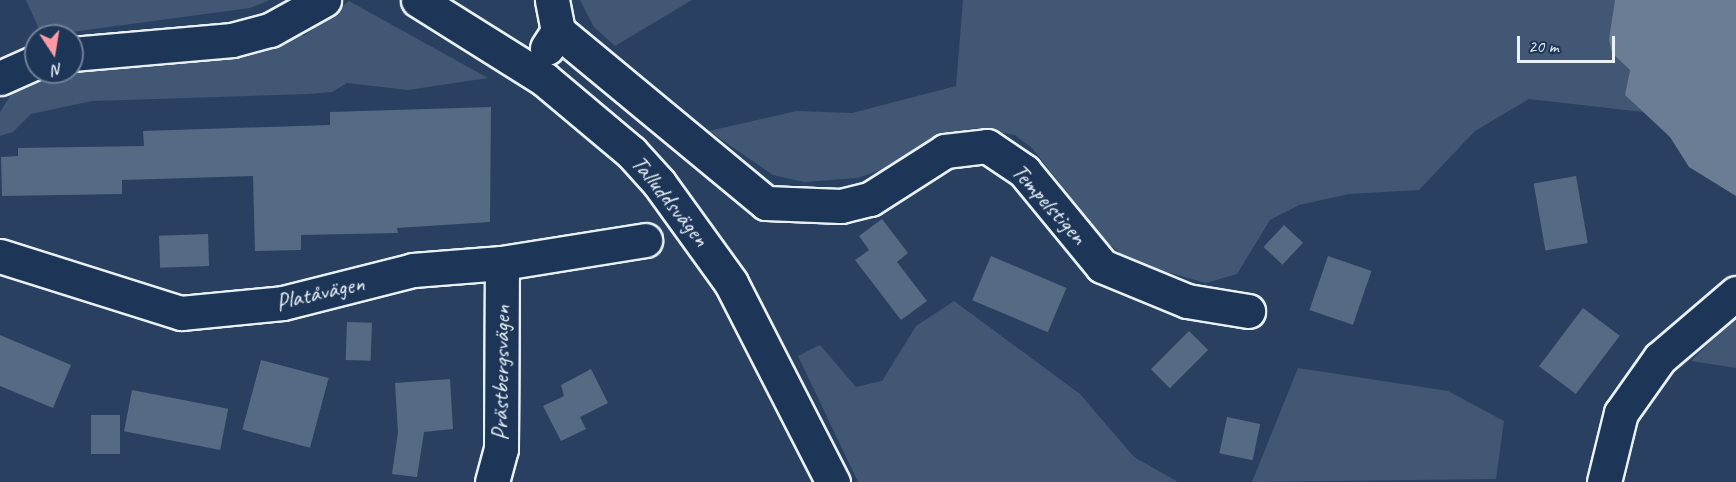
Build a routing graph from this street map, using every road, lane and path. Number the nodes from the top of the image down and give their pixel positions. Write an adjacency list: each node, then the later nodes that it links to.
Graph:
1 (324, 0): 4 (street)
2 (418, 0): 6 (street, Talluddsvägen)
3 (555, 15): 6 (street); 12 (street, Tempelstigen)
4 (84, 53)
5 (24, 67): 7 (street)
6 (530, 70): 14 (street, Talluddsvägen)
7 (0, 78)
8 (645, 240): 10 (street, Platåvägen)
9 (0, 256): 10 (street, Platåvägen)
10 (502, 263): 13 (street, Prästbergsvägen)
11 (1736, 293): 15 (street)
12 (1248, 311)
13 (492, 482)
14 (833, 482)
15 (1604, 482)

